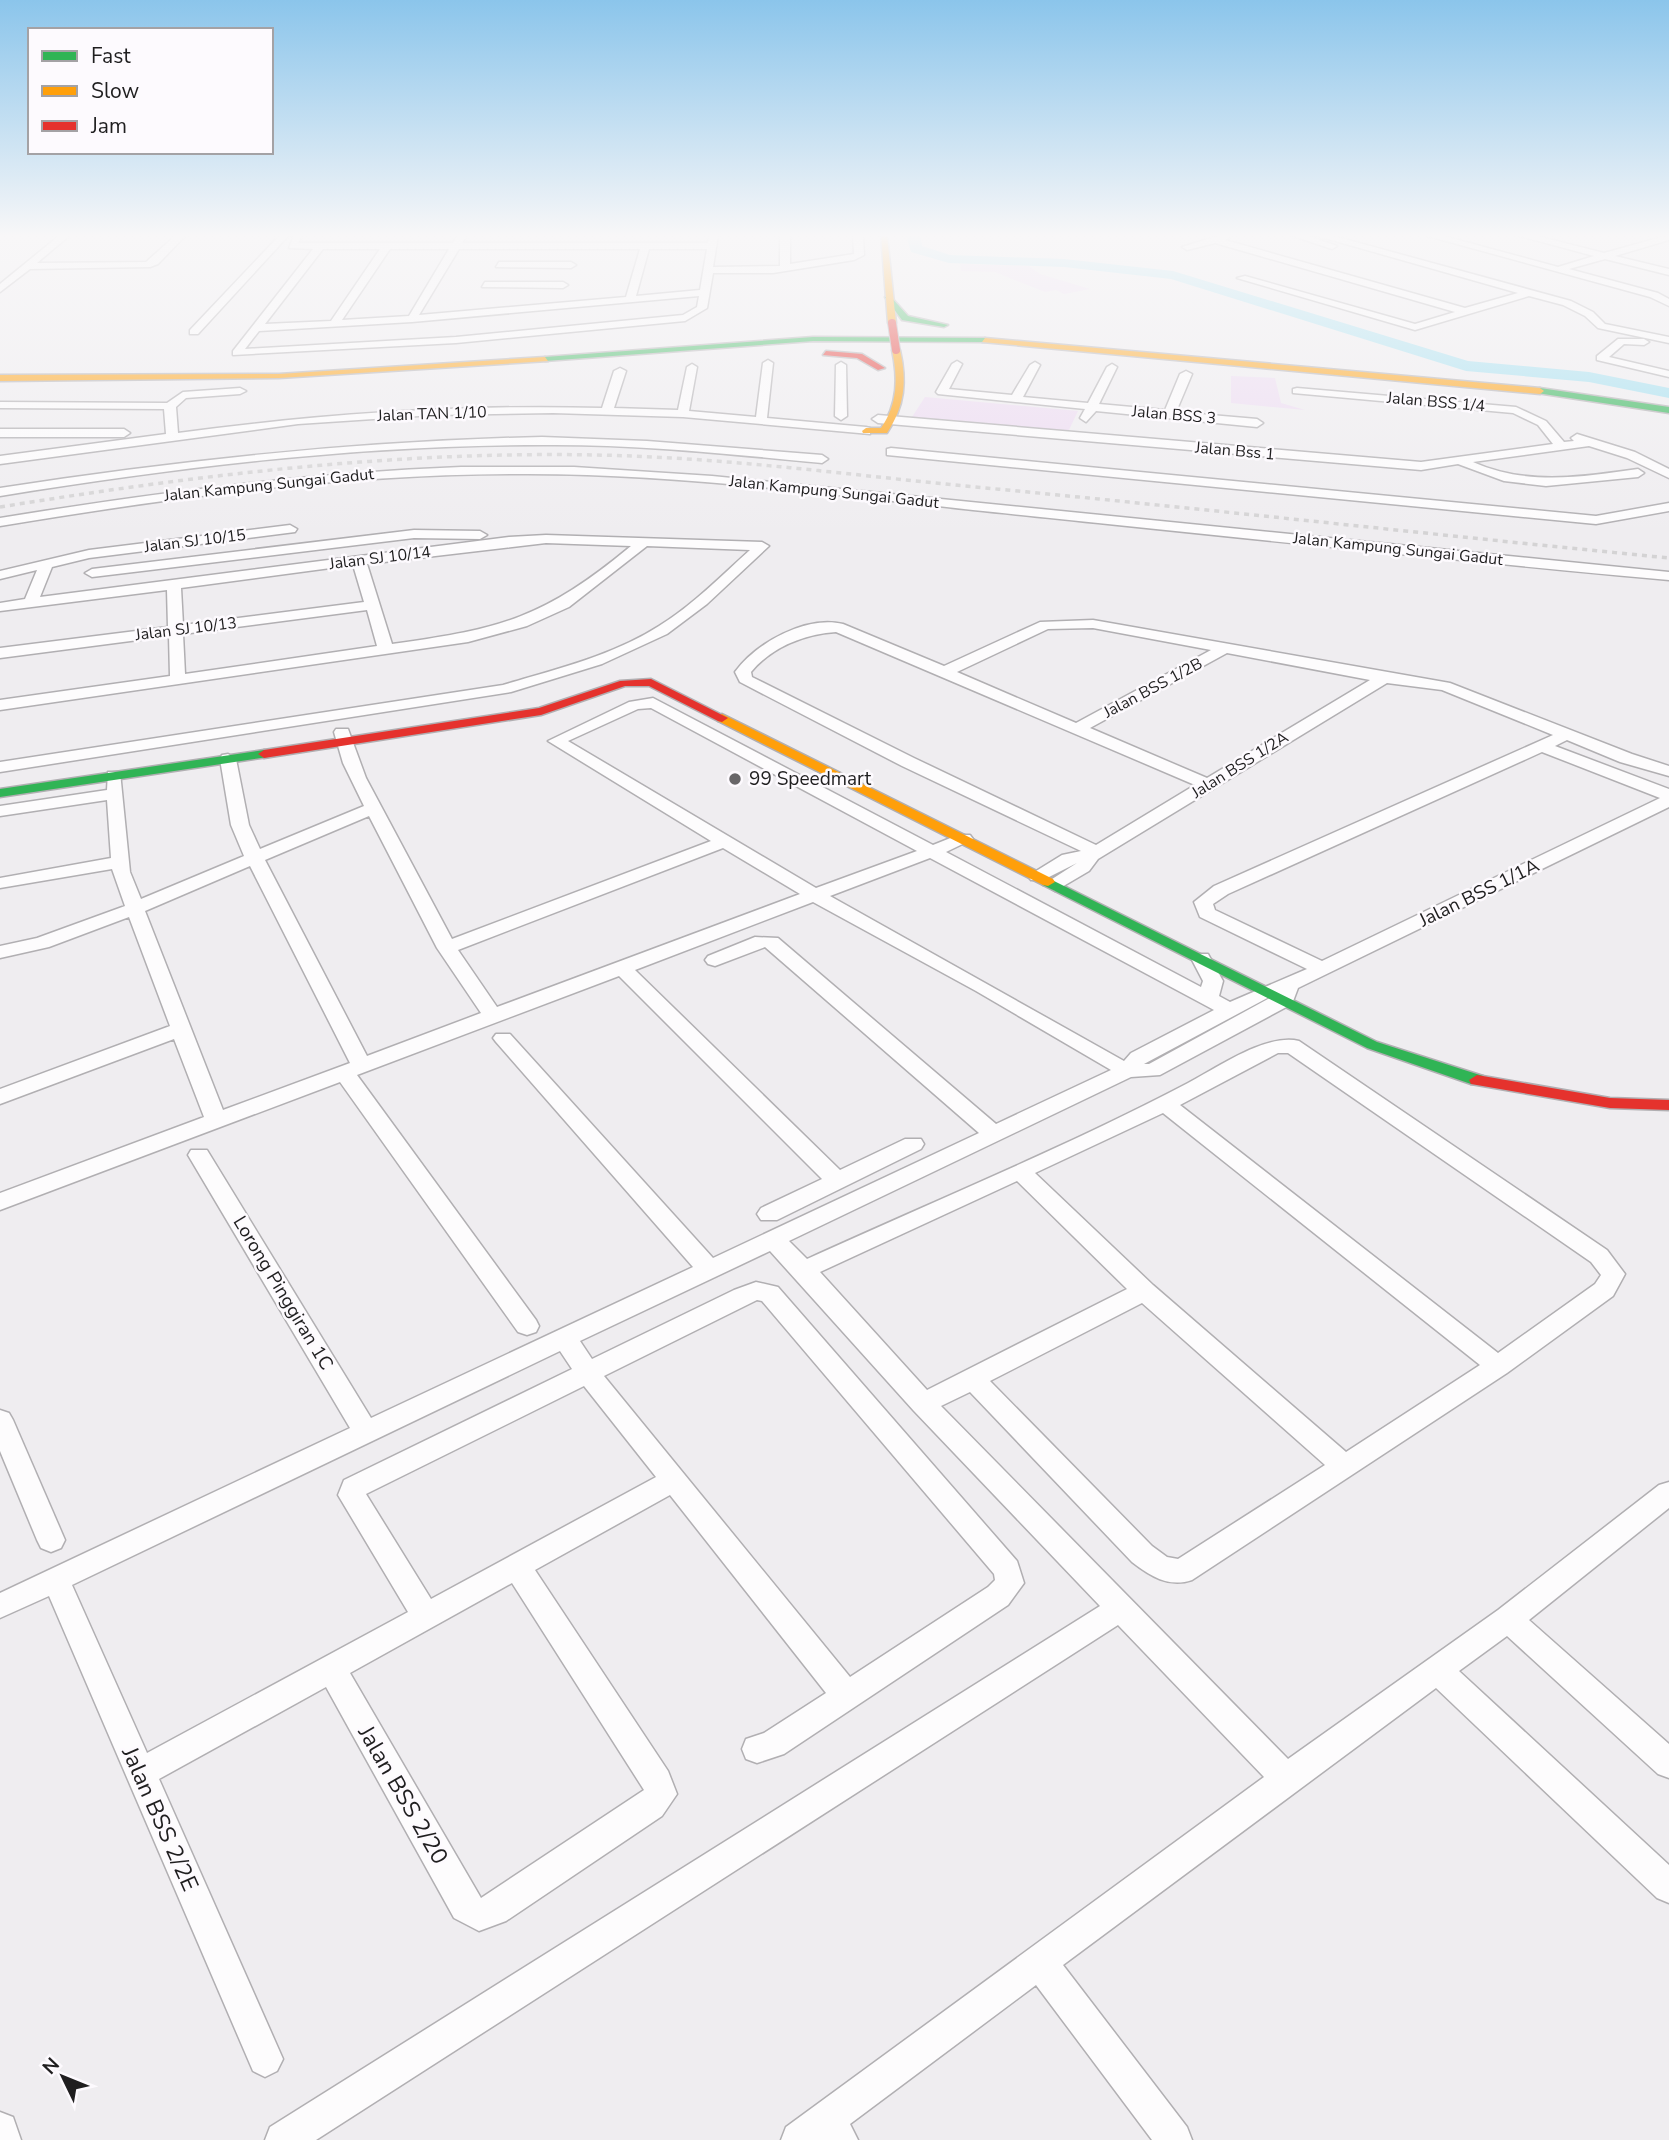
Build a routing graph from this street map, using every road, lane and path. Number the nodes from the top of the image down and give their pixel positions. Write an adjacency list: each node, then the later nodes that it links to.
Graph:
1 (252, 335): 2 (street)
2 (509, 335)
3 (715, 335): 15 (main road)
4 (859, 335): 15 (main road)
5 (886, 335): 11 (main road, bridge)
6 (933, 335): 14 (main road)
7 (1033, 335): 14 (main road)
8 (1643, 335): 9 (street)
9 (1669, 340)
10 (1669, 346): 27 (street)
11 (890, 350): 12 (main road); 13 (main road); 22 (main road); 23 (main road)
12 (788, 352): 19 (main road); 22 (main road)
13 (954, 358): 23 (main road); 24 (main road); 31 (street, Jalan BSS 3)
14 (1274, 360): 35 (main road)
15 (418, 363): 28 (main road)
16 (768, 363): 41 (street)
17 (841, 365): 39 (street)
18 (1035, 365): 31 (street)
19 (441, 367): 24 (main road); 28 (main road)
20 (692, 367): 37 (street)
21 (1112, 367): 34 (street)
22 (881, 368): 40 (main road)
23 (901, 369): 40 (main road)
24 (1317, 369): 35 (main road)
25 (620, 371): 36 (street)
26 (1186, 374): 38 (street)
27 (1669, 374)
28 (0, 375)
29 (240, 391): 33 (street)
30 (1297, 391): 46 (street, Jalan BSS 1/4)
31 (1015, 400): 34 (street, Jalan BSS 3)
32 (0, 405): 33 (street)
33 (170, 406): 44 (street)
34 (1091, 407): 38 (street, Jalan BSS 3); 48 (street)
35 (1667, 408)
36 (607, 411): 37 (street, Jalan TAN 1/10); 44 (street, Jalan TAN 1/10)
37 (683, 414): 45 (street, Jalan TAN 1/10)
38 (1169, 415): 42 (street, Jalan BSS 3)
39 (841, 416)
40 (886, 419): 43 (main road); 48 (street, Jalan Bss 1)
41 (761, 421): 43 (street, Jalan TAN 1/10); 45 (street, Jalan TAN 1/10)
42 (1257, 423)
43 (866, 431)
44 (172, 432): 47 (street); 54 (street, Jalan TAN 1/10)
45 (697, 432): 53 (street); 60 (street)
46 (1550, 432): 50 (street); 51 (street, Jalan BSS 1/4)
47 (0, 433)
48 (1076, 437): 49 (street, Jalan Bss 1)
49 (1134, 442): 57 (street); 59 (street, Jalan Bss 1)
50 (1591, 442): 51 (street, Jalan Bss 1); 58 (street)
51 (1559, 446): 55 (street, Jalan Bss 1)
52 (891, 452): 57 (street)
53 (822, 459)
54 (0, 460)
55 (1458, 460): 59 (street, Jalan Bss 1); 61 (street)
56 (1638, 473): 61 (street)
57 (1120, 474): 62 (street)
58 (1669, 474)
59 (1421, 476): 62 (street)
60 (0, 492)
61 (1555, 493): 64 (street)
62 (1420, 502): 64 (street)
63 (1669, 507): 64 (street)
64 (1565, 518)
65 (0, 522): 76 (street, Jalan Kampung Sungai Gadut)
66 (290, 529): 70 (street, Jalan SJ 10/15)
67 (526, 540): 68 (street, Jalan SJ 10/14); 69 (street); 71 (street, Jalan SJ 10/14)
68 (644, 542): 84 (street); 95 (street, Jalan SJ 10/14)
69 (279, 550): 73 (street); 74 (street)
70 (100, 553): 72 (street, Jalan SJ 10/15); 74 (street)
71 (359, 561): 73 (street, Jalan SJ 10/14); 80 (street)
72 (47, 563): 75 (street, Jalan SJ 10/15); 79 (street)
73 (282, 571): 77 (street, Jalan SJ 10/14)
74 (92, 573): 78 (street)
75 (0, 575)
76 (1669, 576)
77 (174, 585): 78 (street, Jalan SJ 10/14); 82 (street)
78 (83, 597): 79 (street, Jalan SJ 10/14)
79 (31, 603): 81 (street, Jalan SJ 10/14)
80 (371, 605): 82 (street, Jalan SJ 10/13); 84 (street)
81 (0, 607)
82 (177, 631): 85 (street, Jalan SJ 10/13); 88 (street)
83 (1228, 648): 86 (street); 87 (street); 90 (street, Jalan BSS 1/2B)
84 (386, 650): 88 (street)
85 (0, 653)
86 (946, 671): 90 (street); 108 (street)
87 (1384, 678): 91 (street); 99 (street, Jalan BSS 1/2A)
88 (178, 679): 89 (street)
89 (0, 705)
90 (1078, 728): 99 (street)
91 (1568, 734): 93 (street); 96 (street)
92 (343, 737): 94 (main road); 97 (main road); 103 (street); 105 (main road); 111 (main road)
93 (1541, 746): 101 (street); 120 (street)
94 (228, 759): 98 (main road); 109 (street)
95 (0, 767)
96 (1669, 771)
97 (0, 782)
98 (114, 785): 100 (main road); 104 (street); 110 (street)
99 (1207, 785): 108 (street, Jalan BSS 1/2A)
100 (0, 793)
101 (1669, 795)
102 (1669, 800): 120 (street, Jalan BSS 1/1A)
103 (373, 808): 109 (street); 115 (street)
104 (0, 811)
105 (964, 839): 107 (street); 111 (main road)
106 (726, 841): 107 (street); 113 (street); 115 (street)
107 (926, 850): 113 (street); 123 (street)
108 (1094, 854): 111 (street, Jalan BSS 1/2A)
109 (254, 857): 114 (street); 128 (street)
110 (120, 862): 112 (street); 114 (street)
111 (1053, 876): 117 (main road); 122 (main road)
112 (0, 883)
113 (814, 895): 119 (street); 129 (street)
114 (136, 908): 116 (street); 126 (street)
115 (447, 947): 125 (street)
116 (0, 953)
117 (1201, 958): 121 (main road); 123 (street)
118 (715, 960): 135 (street)
119 (621, 967): 125 (street); 139 (street)
120 (1323, 969): 122 (street, Jalan BSS 1/1A)
121 (1266, 990): 122 (street); 124 (street)
122 (1287, 993): 129 (street); 130 (main road); 133 (main road)
123 (1208, 999): 124 (street)
124 (1228, 1009): 129 (street)
125 (492, 1014): 128 (street)
126 (182, 1029): 131 (street); 134 (street)
127 (503, 1038): 142 (street)
128 (352, 1068): 134 (street); 145 (street)
129 (1127, 1071): 135 (street)
130 (1669, 1088)
131 (0, 1097)
132 (1165, 1104): 138 (street); 147 (street); 147 (street)
133 (1669, 1105)
134 (216, 1121): 140 (street)
135 (993, 1134): 141 (street)
136 (913, 1144): 139 (street)
137 (198, 1156): 152 (street, Lorong Pinggiran 1C)
138 (1019, 1170): 143 (street); 144 (street)
139 (836, 1180): 141 (street)
140 (0, 1202)
141 (771, 1227): 142 (street); 143 (street)
142 (709, 1269): 146 (street)
143 (804, 1270): 150 (street)
144 (1143, 1291): 149 (street); 153 (street)
145 (527, 1326)
146 (565, 1338): 148 (street); 152 (street)
147 (1498, 1366): 153 (street)
148 (586, 1371): 154 (street); 161 (street); 165 (street)
149 (972, 1378): 150 (street); 153 (street)
150 (923, 1404): 160 (street)
151 (0, 1420): 156 (street)
152 (366, 1432): 158 (street)
153 (1345, 1467)
154 (674, 1480): 157 (street); 165 (street)
155 (1669, 1493): 162 (street)
156 (51, 1540)
157 (517, 1567): 161 (street); 163 (street, Jalan BSS 2/20)
158 (56, 1580): 159 (street); 168 (street, Jalan BSS 2/2E)
159 (0, 1606)
160 (1121, 1608): 169 (street); 176 (street)
161 (427, 1617): 163 (street)
162 (1508, 1619): 164 (street); 167 (street)
163 (332, 1670): 168 (street)
164 (1437, 1670): 169 (street); 170 (street)
165 (845, 1695): 166 (street)
166 (757, 1749)
167 (1669, 1764)
168 (139, 1774): 172 (street, Jalan BSS 2/2E)
169 (1286, 1778): 171 (street)
170 (1669, 1886)
171 (1039, 1961): 174 (street); 177 (street)
172 (265, 2059)
173 (0, 2130): 175 (street)
174 (822, 2133)
175 (3, 2140)
176 (283, 2140)
177 (1174, 2140)

